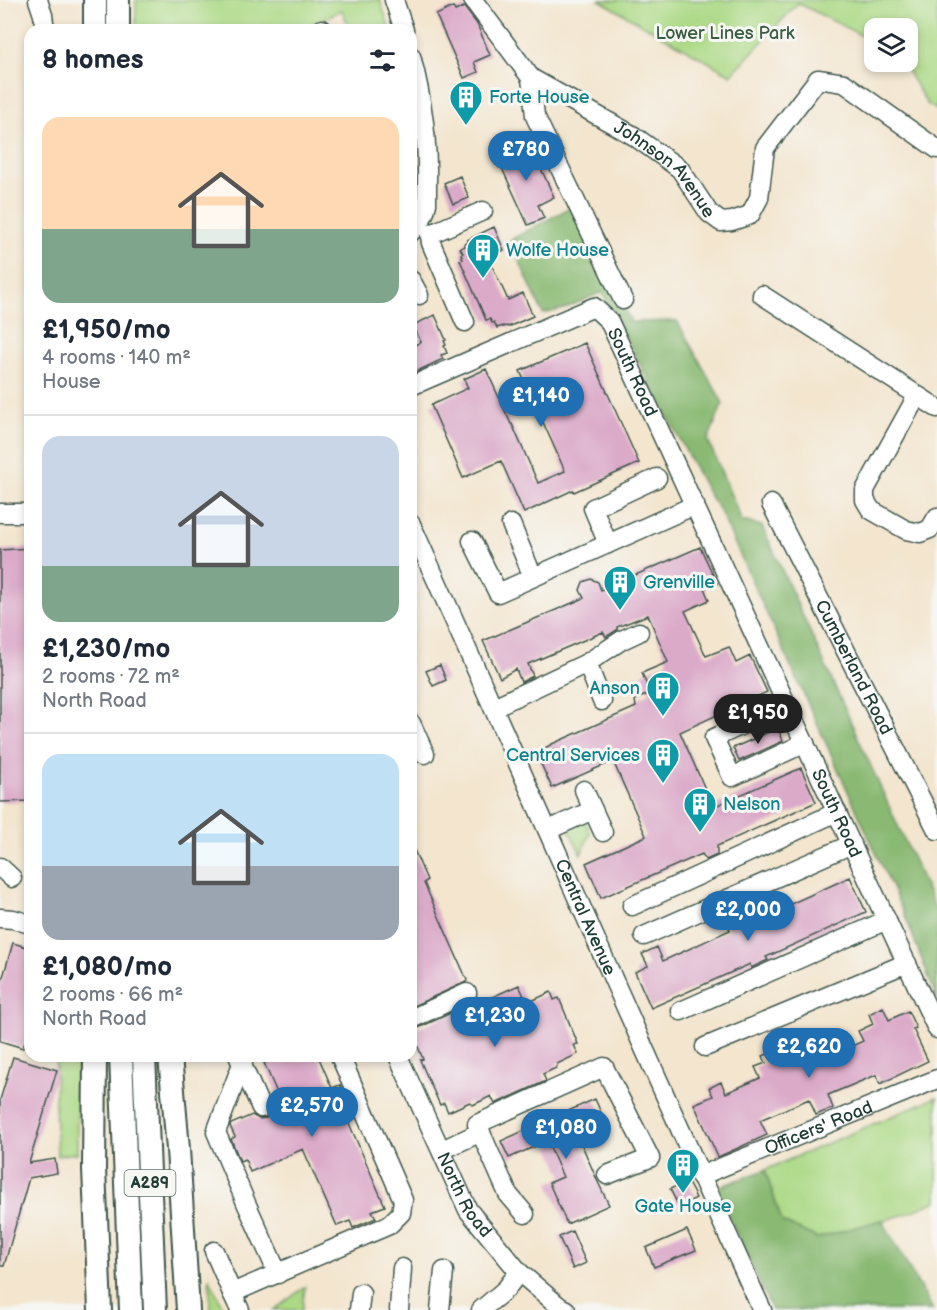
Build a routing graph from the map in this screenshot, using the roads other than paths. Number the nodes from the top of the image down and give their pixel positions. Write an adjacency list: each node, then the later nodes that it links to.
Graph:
1 (38, 0): 6 (street)
2 (95, 0): 7 (main road)
3 (118, 0): 8 (main road)
4 (394, 0): 9 (street)
5 (473, 0): 10 (street, Johnson Avenue)
6 (44, 24)
7 (95, 24)
8 (118, 24)
9 (402, 24)
10 (531, 78): 12 (street, Johnson Avenue); 16 (street)
11 (417, 87): 14 (street)
12 (937, 149)
13 (483, 211): 14 (street)
14 (419, 232): 17 (street)
15 (762, 295): 19 (street)
16 (623, 300)
17 (465, 322)
18 (417, 383): 23 (street, South Road)
19 (917, 396): 20 (street); 26 (street)
20 (937, 408)
21 (657, 478): 30 (street)
22 (771, 504): 44 (street, Cumberland Road)
23 (694, 505): 30 (street); 35 (street, South Road)
24 (0, 513): 25 (street)
25 (24, 513)
26 (937, 517)
27 (511, 524): 31 (street)
28 (417, 537): 36 (street, Central Avenue)
29 (472, 541): 31 (street)
30 (608, 544): 31 (street)
31 (533, 577)
32 (639, 632): 33 (street)
33 (587, 663): 34 (street); 36 (street)
34 (602, 701)
35 (787, 704): 38 (street, South Road); 38 (street)
36 (494, 707): 43 (street, Central Avenue)
37 (417, 736): 39 (street)
38 (805, 743): 42 (street, South Road)
39 (425, 754)
40 (584, 790): 41 (street)
41 (593, 810): 43 (street); 45 (street)
42 (837, 812): 46 (street, South Road); 47 (street)
43 (548, 830): 71 (street, Central Avenue)
44 (937, 830)
45 (603, 832)
46 (852, 844): 49 (street, South Road); 51 (street)
47 (632, 906)
48 (0, 918): 50 (street)
49 (887, 920): 52 (street, South Road); 54 (street)
50 (24, 922)
51 (644, 936)
52 (907, 963): 56 (street, South Road); 57 (street)
53 (467, 993): 55 (street)
54 (681, 1011)
55 (417, 1016)
56 (937, 1029)
57 (705, 1047)
58 (95, 1062): 79 (main road)
59 (121, 1062): 80 (main road, A289)
60 (144, 1062): 81 (main road, A289)
61 (171, 1062): 82 (main road)
62 (241, 1062): 77 (street)
63 (243, 1062): 67 (street)
64 (343, 1062): 77 (street)
65 (401, 1062): 69 (street, North Road)
66 (937, 1079): 71 (street, Officers' Road)
67 (261, 1108)
68 (481, 1132): 69 (street); 70 (street); 72 (street)
69 (442, 1150): 76 (street, North Road)
70 (607, 1175)
71 (700, 1176): 87 (street, Central Avenue)
72 (525, 1214)
73 (214, 1251): 78 (street)
74 (402, 1268): 83 (street)
75 (444, 1271): 84 (street)
76 (519, 1272): 85 (street); 86 (street, North Road)
77 (278, 1274): 78 (street)
78 (236, 1302)
79 (100, 1310)
80 (131, 1310)
81 (155, 1310)
82 (188, 1310)
83 (399, 1310)
84 (440, 1310)
85 (481, 1310)
86 (566, 1310)
87 (762, 1310)

